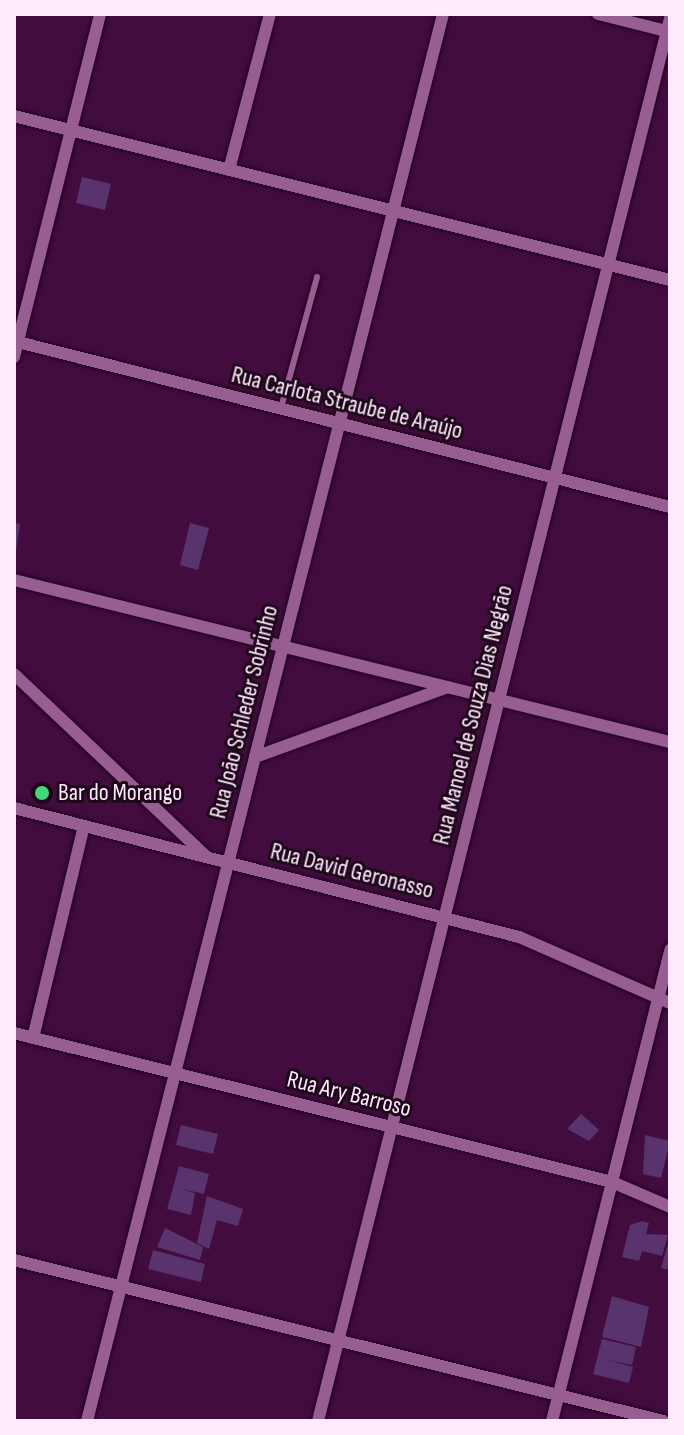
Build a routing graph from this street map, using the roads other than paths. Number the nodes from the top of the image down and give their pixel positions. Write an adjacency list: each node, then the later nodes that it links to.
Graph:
1 (100, 14): 7 (street)
2 (270, 14): 8 (street)
3 (443, 14): 9 (street, Rua João Schleder Sobrinho)
4 (598, 14): 5 (street)
5 (669, 27): 10 (street, Rua Manoel de Souza Dias Negrão)
6 (14, 116): 7 (street)
7 (71, 130): 8 (street); 13 (street)
8 (229, 170): 9 (street)
9 (393, 211): 10 (street); 16 (street, Rua João Schleder Sobrinho)
10 (609, 264): 12 (street); 17 (street, Rua Manoel de Souza Dias Negrão)
11 (317, 277): 15 (lane)
12 (670, 280)
13 (16, 342): 14 (street); 15 (street, Rua Carlota Straube de Araújo)
14 (14, 357)
15 (281, 409): 16 (street, Rua Carlota Straube de Araújo)
16 (340, 424): 17 (street, Rua Carlota Straube de Araújo); 20 (street, Rua João Schleder Sobrinho)
17 (555, 478): 18 (street, Rua Carlota Straube de Araújo); 23 (street, Rua Manoel de Souza Dias Negrão)
18 (670, 507)
19 (14, 580): 20 (street)
20 (283, 647): 22 (street); 25 (street, Rua João Schleder Sobrinho)
21 (14, 674): 28 (street)
22 (448, 687): 23 (street); 25 (street)
23 (499, 700): 24 (street); 30 (street, Rua Manoel de Souza Dias Negrão)
24 (670, 742)
25 (255, 757): 29 (street, Rua João Schleder Sobrinho)
26 (14, 808): 27 (street, Rua David Geronasso)
27 (84, 826): 28 (street, Rua David Geronasso); 34 (street)
28 (207, 857): 29 (street, Rua David Geronasso)
29 (229, 862): 30 (street, Rua David Geronasso); 35 (street, Rua João Schleder Sobrinho)
30 (445, 917): 32 (street, Rua David Geronasso); 36 (street, Rua Manoel de Souza Dias Negrão)
31 (670, 950): 32 (street)
32 (664, 1002): 37 (street)
33 (14, 1033): 34 (street, Rua Ary Barroso)
34 (33, 1038): 35 (street, Rua Ary Barroso)
35 (175, 1073): 36 (street, Rua Ary Barroso); 40 (street, Rua João Schleder Sobrinho)
36 (392, 1127): 37 (street, Rua Ary Barroso); 41 (street, Rua Manoel de Souza Dias Negrão)
37 (612, 1182): 38 (street, Rua Ary Barroso); 42 (street)
38 (670, 1207)
39 (14, 1260): 40 (street)
40 (121, 1287): 41 (street); 43 (street, Rua João Schleder Sobrinho)
41 (338, 1340): 42 (street); 44 (street, Rua Manoel de Souza Dias Negrão)
42 (558, 1395): 45 (street); 46 (street)
43 (87, 1421)
44 (318, 1421)
45 (552, 1421)
46 (663, 1421)

